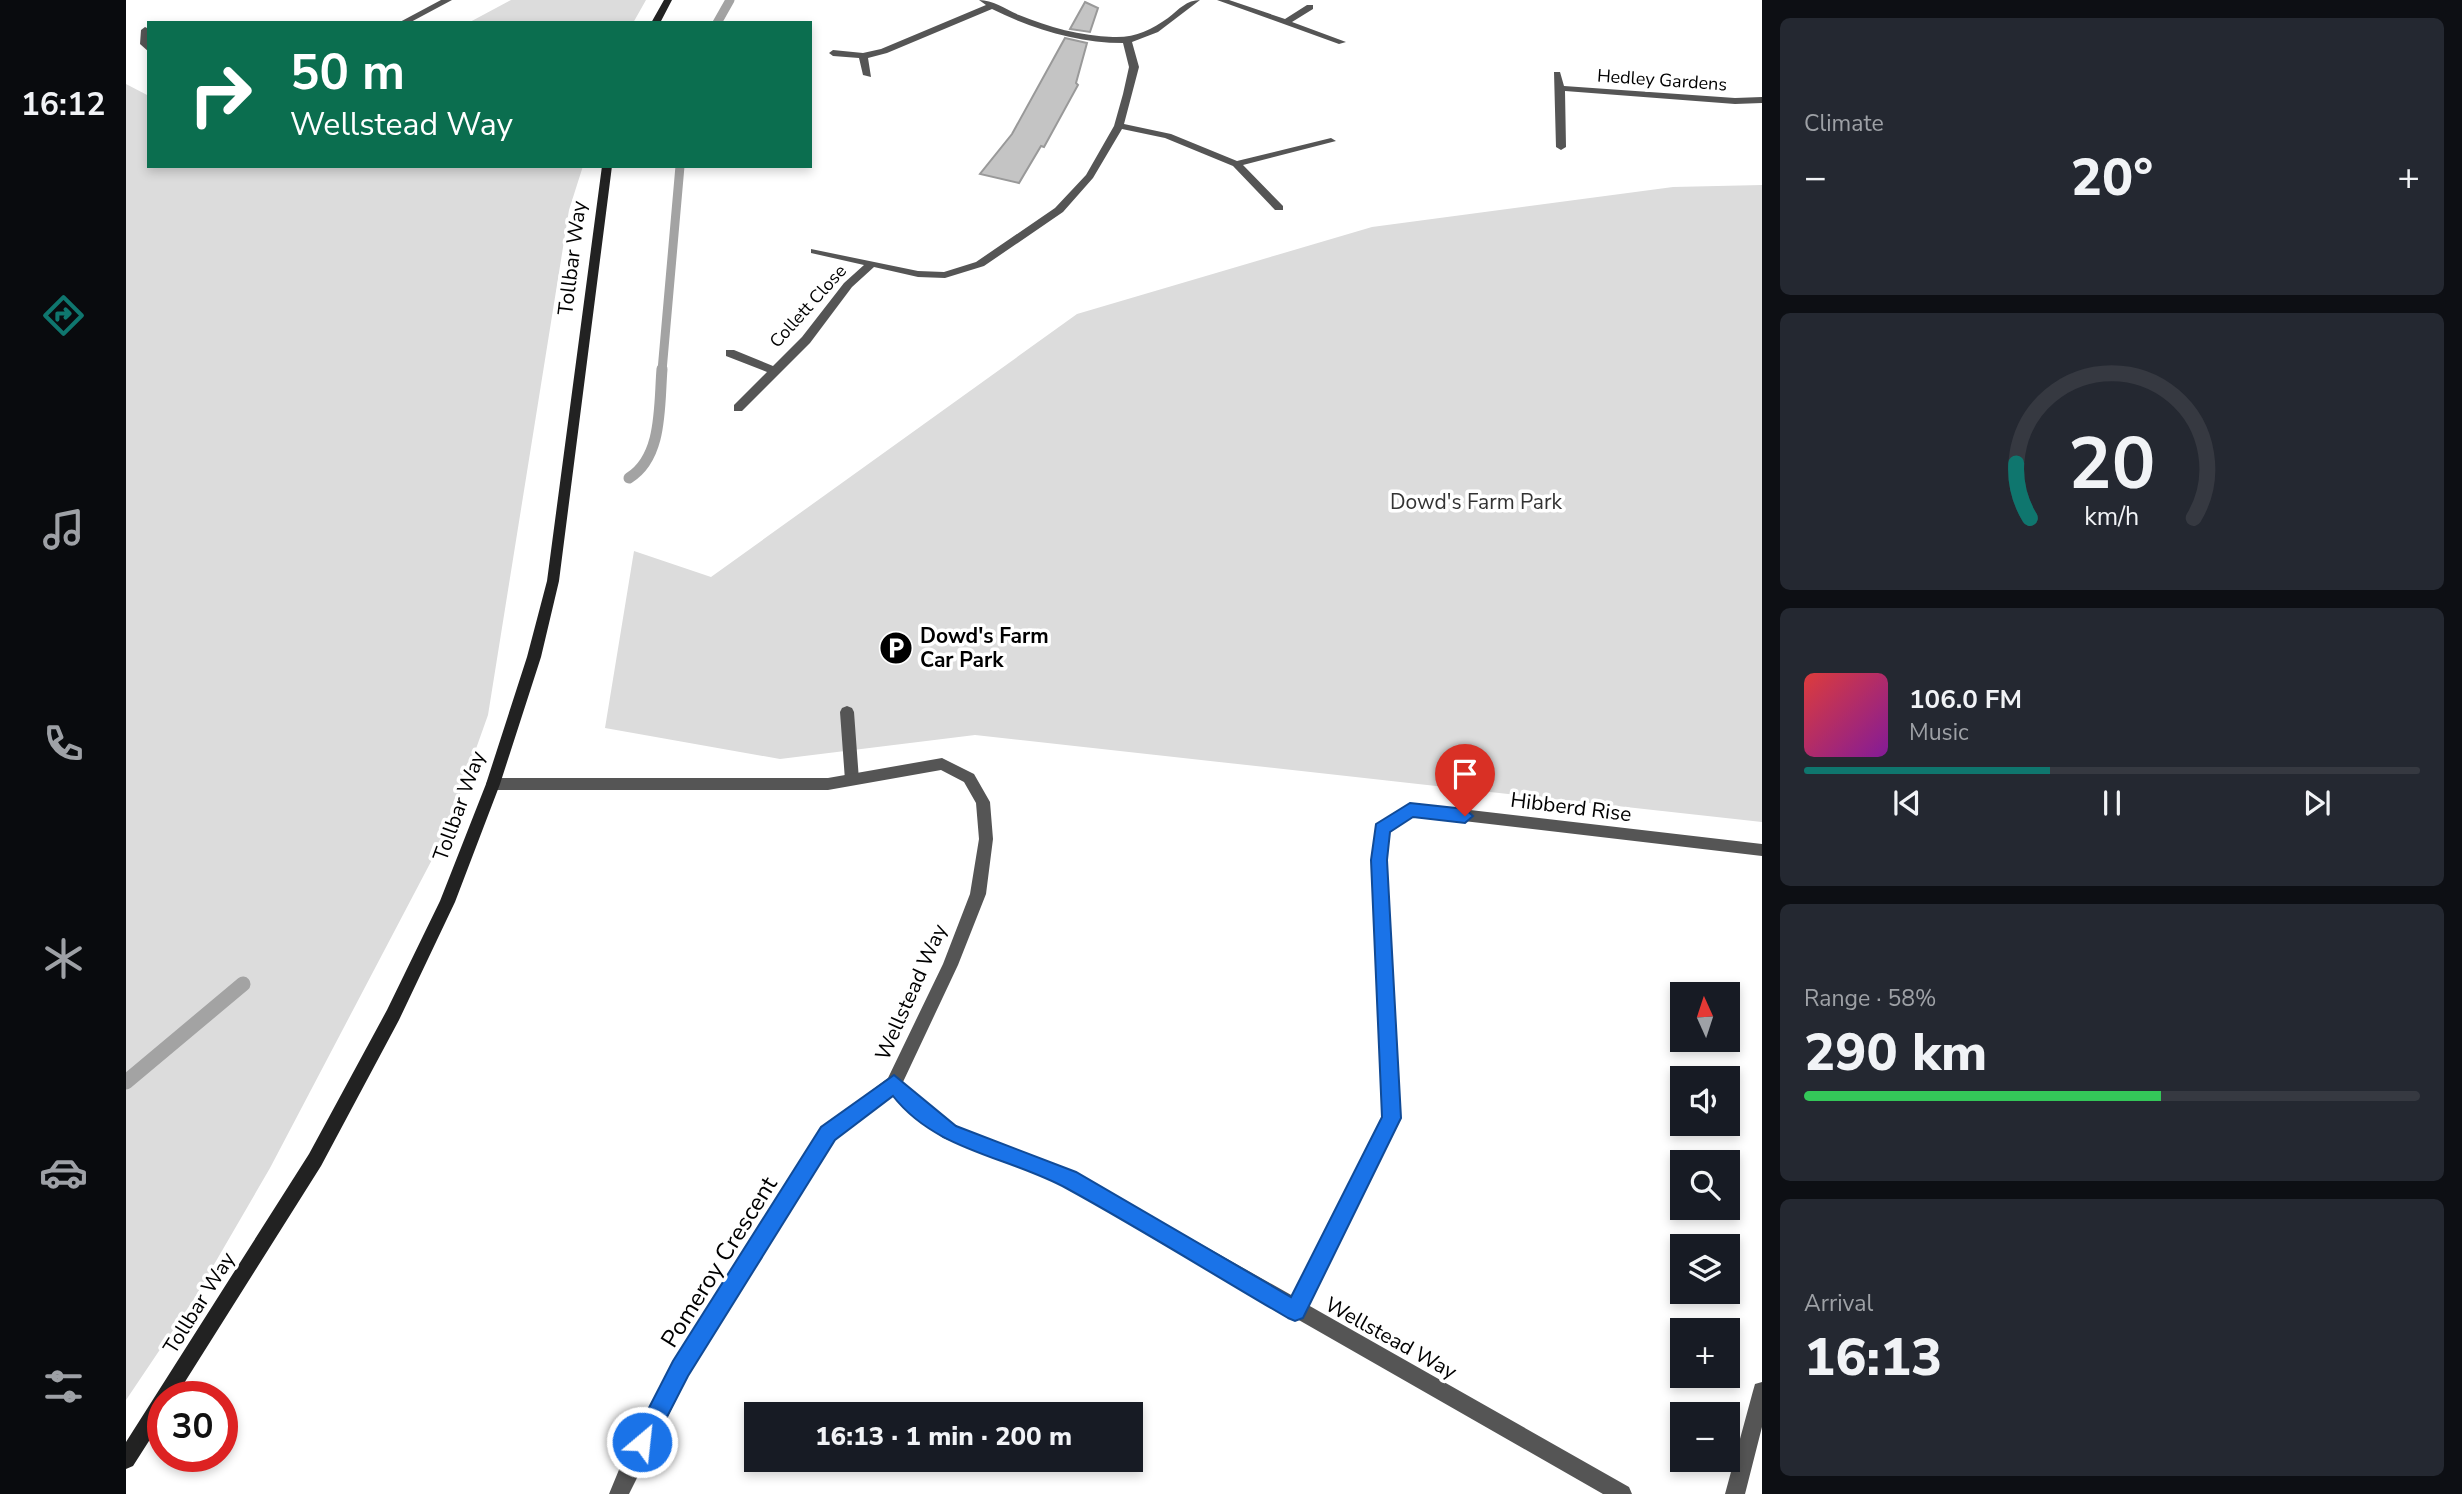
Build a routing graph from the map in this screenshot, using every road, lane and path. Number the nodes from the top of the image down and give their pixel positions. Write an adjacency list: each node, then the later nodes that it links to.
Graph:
1 (448, 0): 8 (street)
2 (668, 0): 9 (main road)
3 (983, 0): 6 (street)
4 (1196, 0): 12 (street)
5 (1221, 0): 10 (street)
6 (992, 6): 12 (street); 16 (street)
7 (1310, 7): 10 (street)
8 (406, 21)
9 (656, 21)
10 (1286, 22): 13 (street)
11 (145, 30): 14 (street)
12 (1127, 40): 21 (street, Collett Close)
13 (1342, 42)
14 (147, 47)
15 (833, 53): 16 (street)
16 (863, 56): 18 (street)
17 (1557, 74): 19 (street)
18 (867, 75)
19 (1560, 88): 20 (street, Hedley Gardens); 23 (street)
20 (1762, 100)
21 (1119, 126): 24 (street); 28 (street, Collett Close)
22 (1331, 141): 24 (street)
23 (1560, 147)
24 (1236, 163): 26 (street)
25 (607, 168): 34 (main road, Tollbar Way)
26 (1279, 208)
27 (815, 251): 28 (street, Collett Close)
28 (871, 264): 30 (street, Collett Close)
29 (730, 353): 30 (street, Collett Close)
30 (772, 370): 31 (street, Collett Close)
31 (738, 408)
32 (847, 712): 33 (street)
33 (852, 780): 34 (street, Wellstead Way); 36 (street, Wellstead Way)
34 (493, 784): 38 (main road, Tollbar Way)
35 (1762, 850): 37 (street, Hibberd Rise)
36 (894, 1084): 37 (street, Wellstead Way); 42 (street, Pomeroy Crescent)
37 (1295, 1311): 43 (street, Wellstead Way)
38 (175, 1381)
39 (1762, 1391): 44 (street)
40 (147, 1427): 41 (main road)
41 (126, 1459)
42 (619, 1494)
43 (1622, 1494)
44 (1735, 1494)

